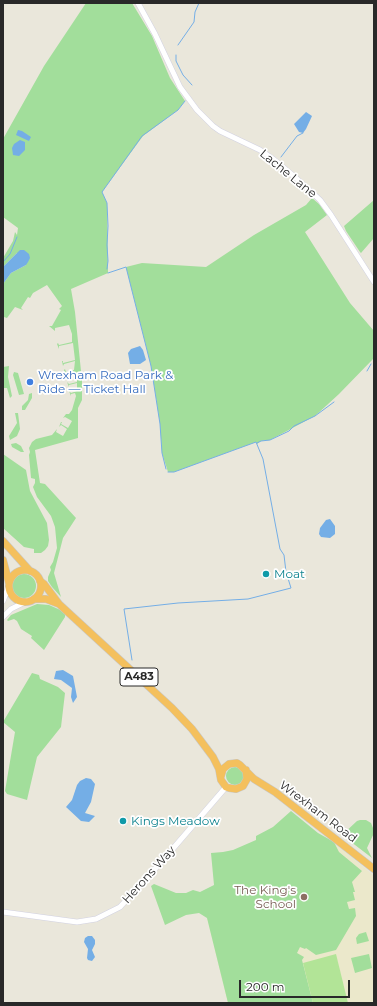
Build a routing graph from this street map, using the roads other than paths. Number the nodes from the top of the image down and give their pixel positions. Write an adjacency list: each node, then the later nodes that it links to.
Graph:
1 (138, 3): 2 (street, Lache Lane)
2 (374, 282)
3 (3, 541): 5 (highway)
4 (3, 560): 7 (highway)
5 (30, 571): 6 (highway); 7 (highway)
6 (40, 581): 8 (highway); 10 (highway, A483)
7 (9, 586): 8 (highway); 9 (street)
8 (31, 600): 10 (highway, A483); 11 (street)
9 (3, 601)
10 (59, 604): 12 (highway, A483)
11 (3, 617)
12 (213, 757): 13 (highway, A483); 15 (highway, A483)
13 (229, 764): 14 (highway, A483); 15 (highway)
14 (246, 770): 16 (highway); 18 (highway, Wrexham Road / A483)
15 (221, 776): 17 (highway, A483)
16 (243, 786): 17 (highway); 18 (highway, Wrexham Road)
17 (226, 787): 20 (street, Herons Way)
18 (268, 788): 19 (highway, Wrexham Road / A483)
19 (374, 869)
20 (3, 912)

